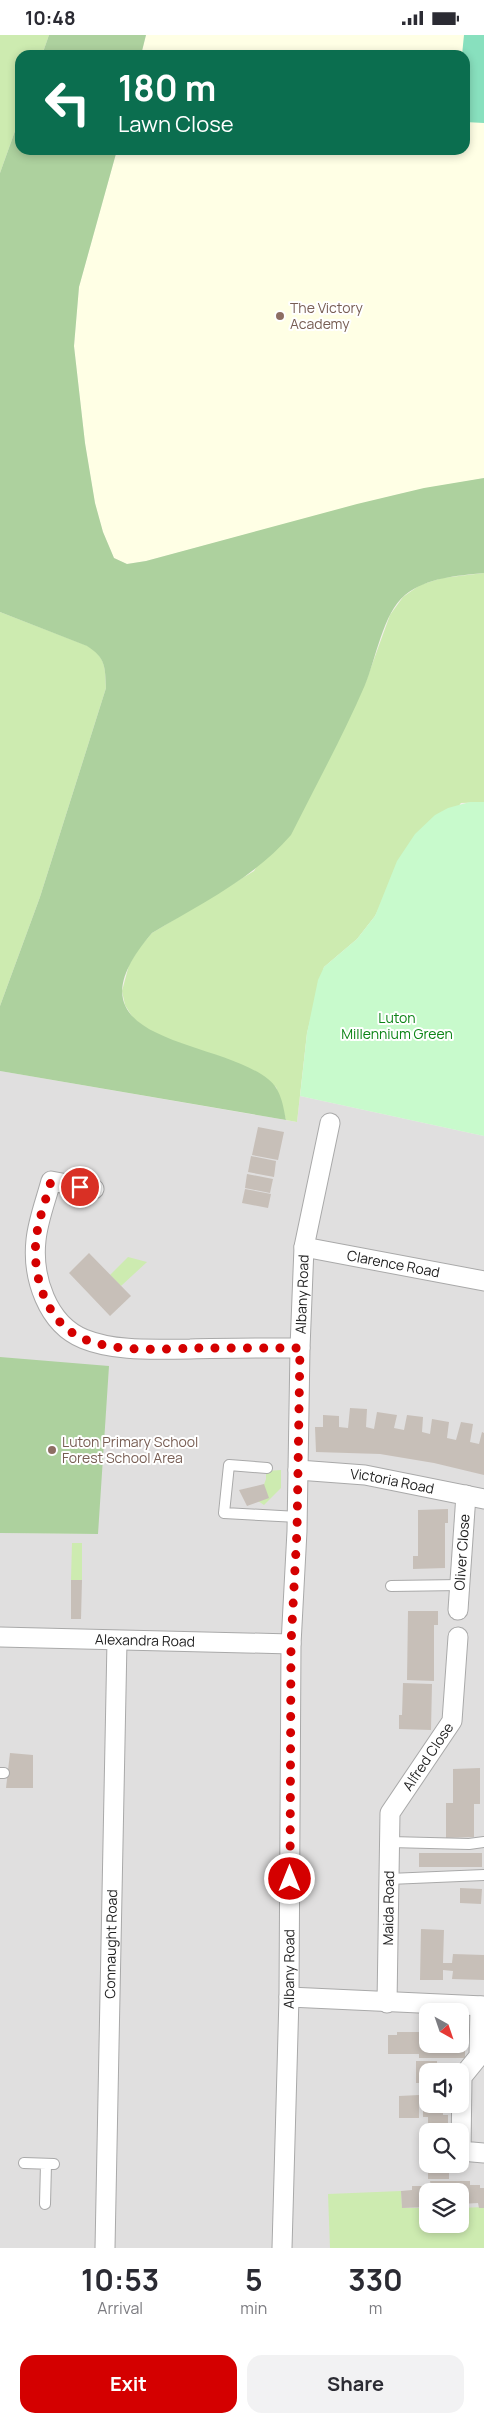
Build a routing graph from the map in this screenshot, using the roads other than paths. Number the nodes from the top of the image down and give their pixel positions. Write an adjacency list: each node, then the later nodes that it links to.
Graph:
1 (330, 1123): 3 (street, Albany Road)
2 (94, 1189): 5 (street)
3 (304, 1247): 4 (street, Clarence Road); 5 (street, Albany Road)
4 (484, 1281)
5 (300, 1348): 7 (street, Albany Road)
6 (267, 1468): 9 (lane)
7 (298, 1470): 8 (street, Victoria Road); 9 (street, Albany Road)
8 (475, 1497): 10 (street, Oliver Close)
9 (298, 1517): 16 (street, Albany Road)
10 (460, 1585): 11 (lane); 12 (street, Oliver Close)
11 (391, 1586)
12 (458, 1610)
13 (0, 1637): 15 (street, Alexandra Road)
14 (458, 1637): 17 (street, Alfred Close)
15 (117, 1641): 16 (street, Alexandra Road); 28 (street, Connaught Road)
16 (291, 1644): 22 (street, Albany Road)
17 (390, 1813): 19 (street, Maida Road)
18 (484, 1841): 19 (lane)
19 (390, 1842): 21 (street, Maida Road)
20 (484, 1875): 21 (lane)
21 (389, 1879): 23 (street, Maida Road)
22 (289, 1997): 23 (street); 29 (street, Albany Road)
23 (388, 2003): 24 (street)
24 (482, 2006): 25 (street)
25 (484, 2153)
26 (24, 2163): 27 (lane)
27 (45, 2204)
28 (105, 2248)
29 (282, 2248)

